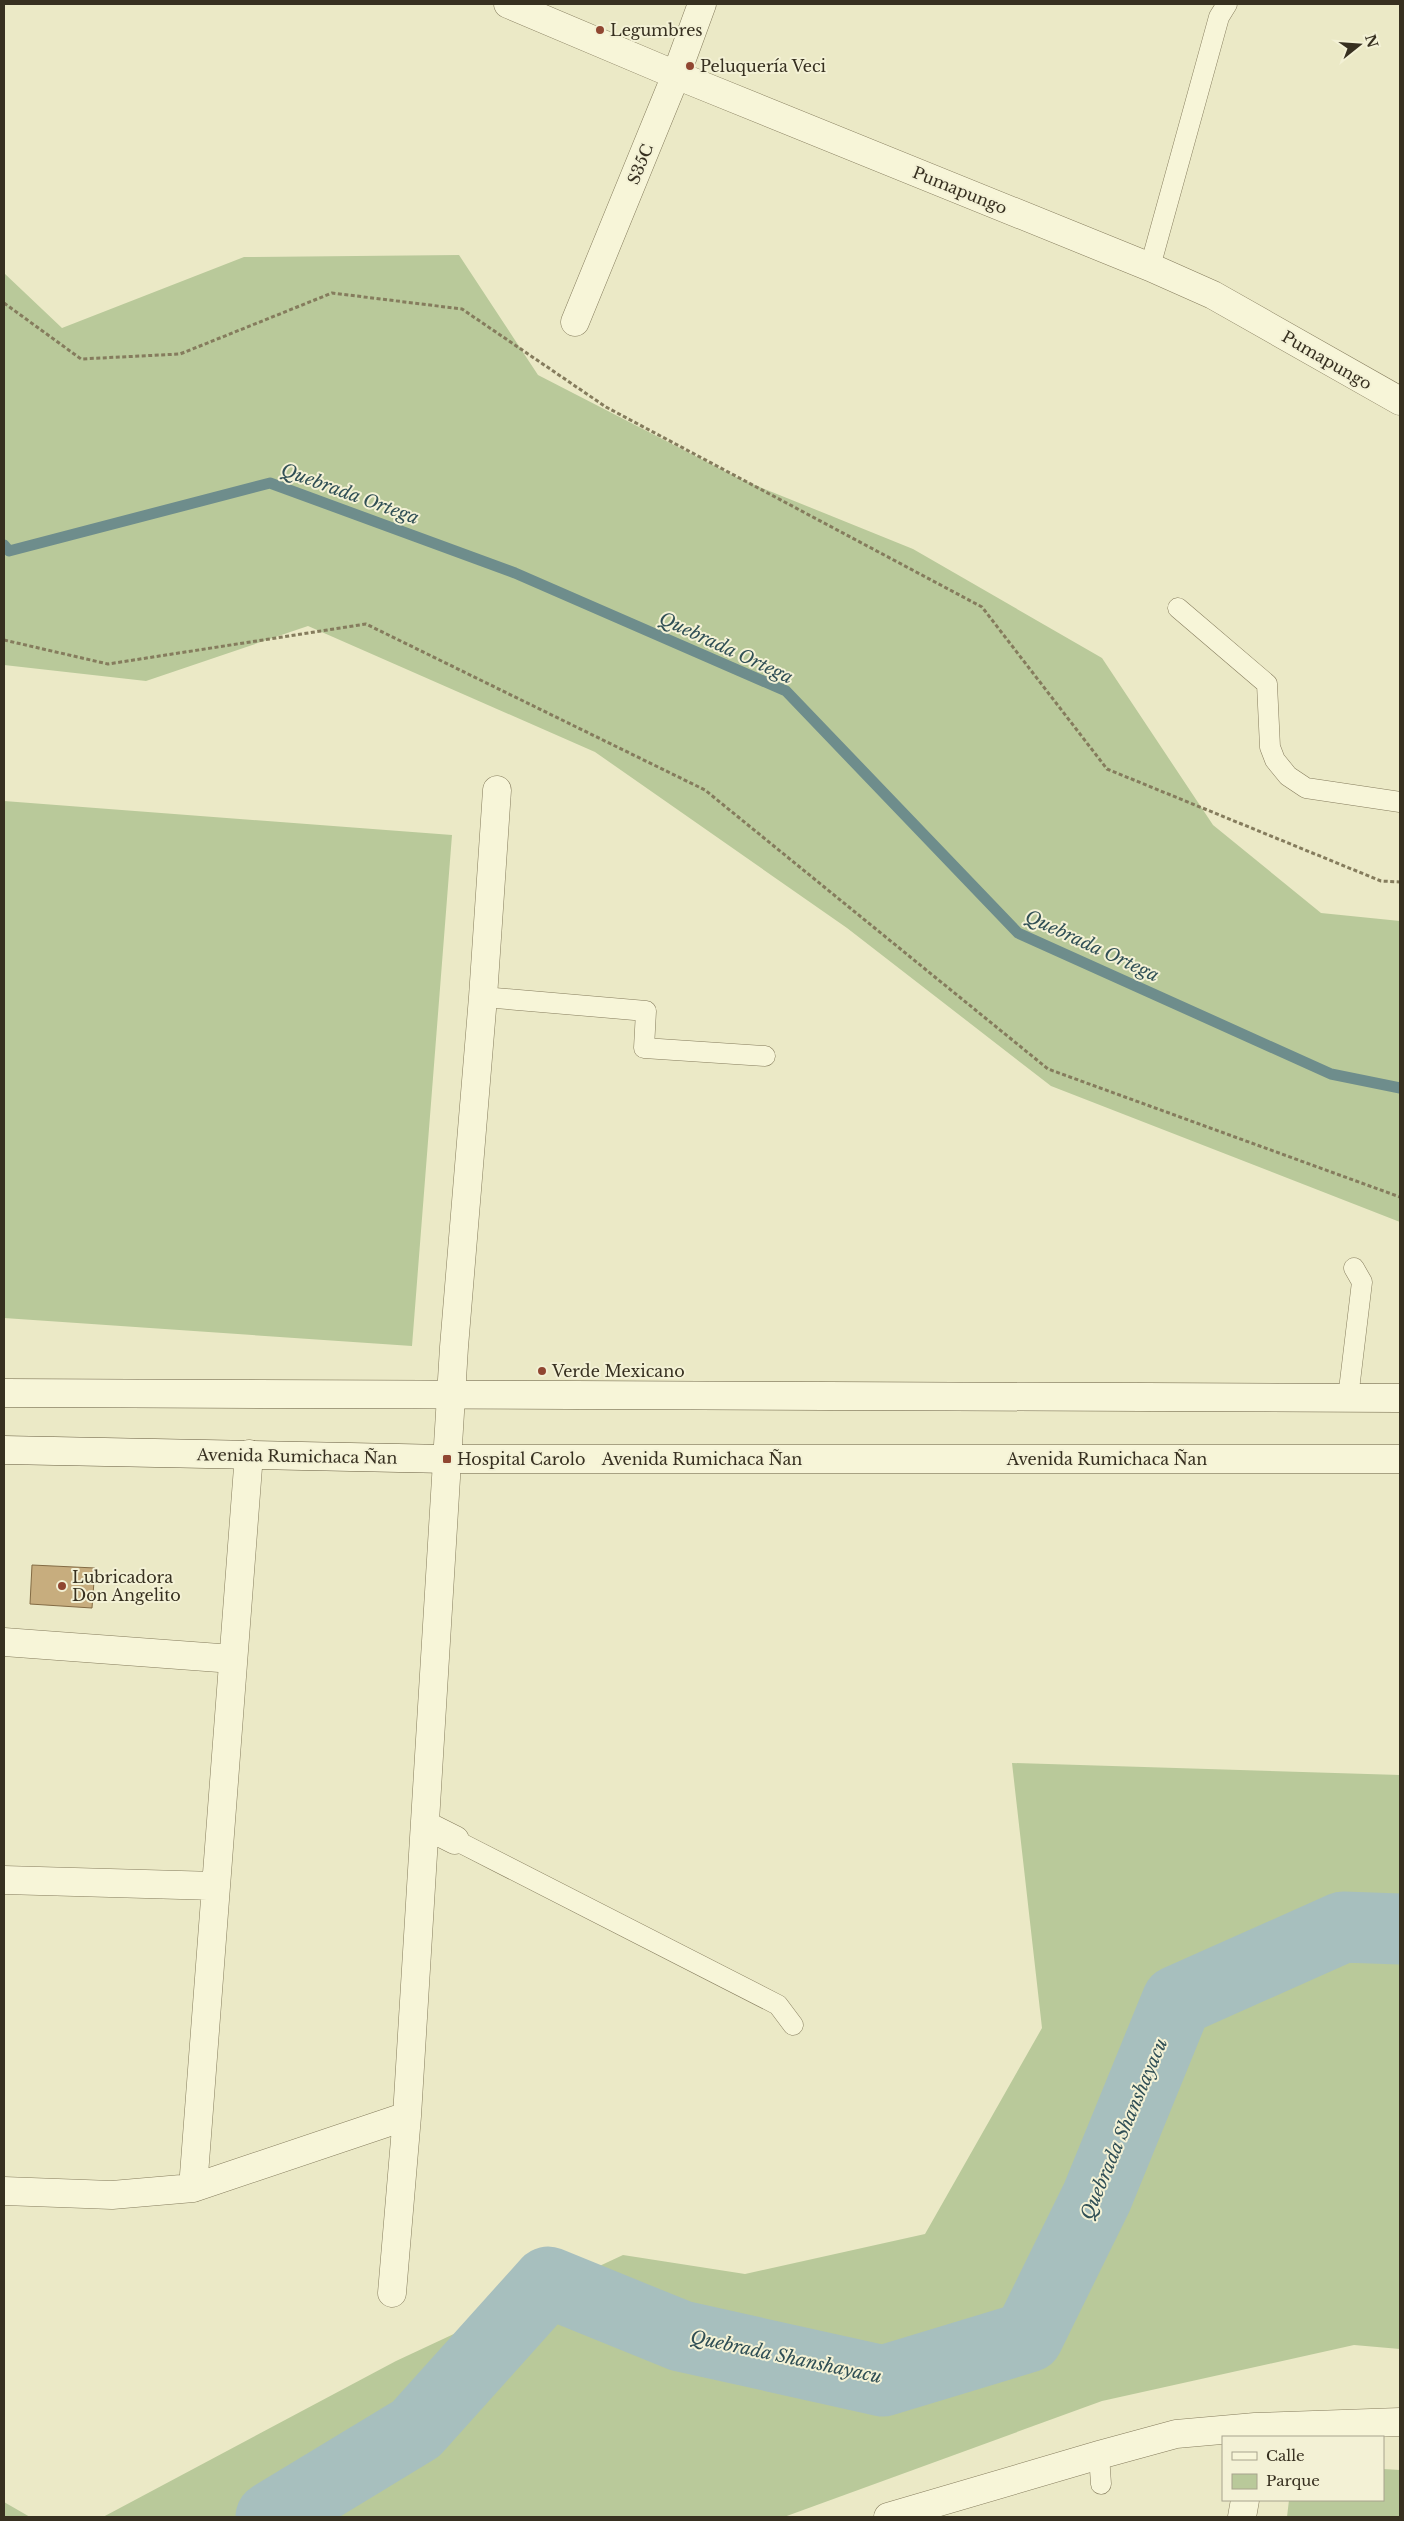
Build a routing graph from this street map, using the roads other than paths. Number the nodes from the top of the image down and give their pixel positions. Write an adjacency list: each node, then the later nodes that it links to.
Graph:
1 (508, 4): 4 (street, Pumapungo)
2 (702, 4): 4 (street, S35C)
3 (1227, 4): 5 (lane)
4 (676, 75): 5 (street, Pumapungo); 6 (street, S35C)
5 (1150, 267): 7 (street, Pumapungo)
6 (575, 322)
7 (1400, 402)
8 (1178, 608): 10 (lane)
9 (497, 790): 11 (street)
10 (1400, 802)
11 (483, 997): 12 (lane); 15 (street)
12 (765, 1056)
13 (1354, 1268): 16 (lane)
14 (4, 1393): 15 (street)
15 (451, 1396): 16 (street); 20 (street)
16 (1348, 1398): 17 (street)
17 (1400, 1398)
18 (4, 1450): 19 (street, Avenida Rumichaca Ñan)
19 (248, 1454): 20 (street, Avenida Rumichaca Ñan); 23 (street)
20 (447, 1459): 21 (street, Avenida Rumichaca Ñan); 24 (street)
21 (1400, 1459)
22 (4, 1642): 23 (street)
23 (233, 1659): 27 (street)
24 (425, 1825): 25 (street); 29 (street)
25 (455, 1840): 28 (lane)
26 (4, 1880): 27 (street)
27 (216, 1886): 30 (street)
28 (793, 2025)
29 (407, 2116): 30 (street); 32 (street)
30 (193, 2188): 31 (street)
31 (4, 2191)
32 (392, 2293)
33 (1400, 2422): 34 (street)
34 (1254, 2432): 35 (street)
35 (1099, 2455): 36 (lane); 38 (street)
36 (1101, 2484)
37 (1245, 2501): 39 (street)
38 (888, 2517)
39 (1242, 2517)

